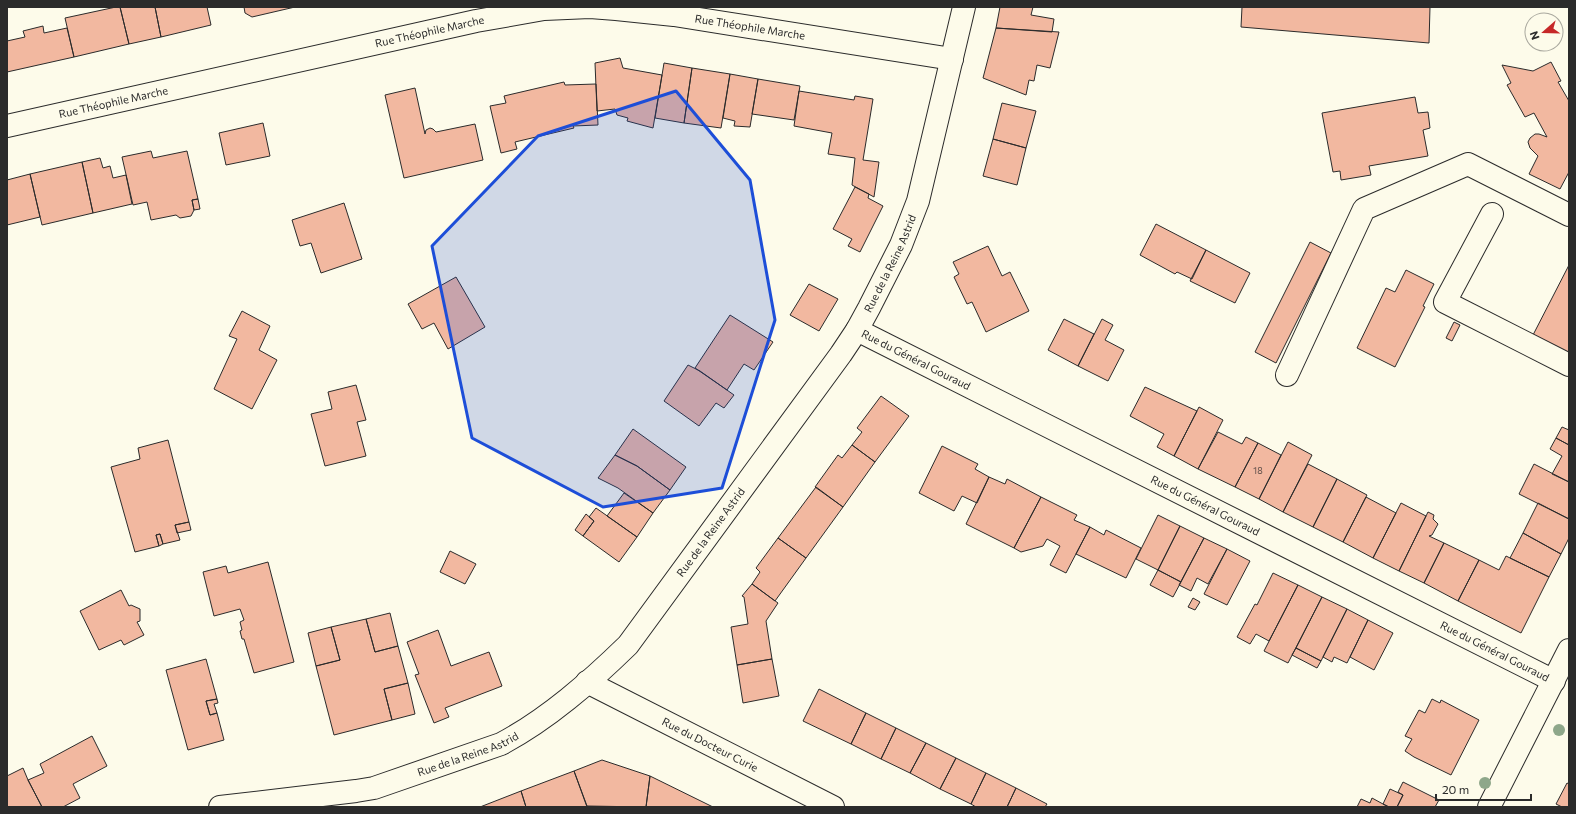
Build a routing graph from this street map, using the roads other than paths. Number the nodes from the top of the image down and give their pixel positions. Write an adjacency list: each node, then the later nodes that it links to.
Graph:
1 (964, 7): 2 (street, Rue de la Reine Astrid)
2 (952, 59): 3 (street, Rue Théophile Marche); 6 (street, Rue de la Reine Astrid)
3 (7, 126)
4 (1492, 214): 7 (street)
5 (1569, 215): 8 (street)
6 (857, 330): 10 (street, Rue du Général Gouraud); 11 (street, Rue de la Reine Astrid)
7 (1569, 365)
8 (1288, 374)
9 (1569, 650): 10 (street)
10 (1554, 680): 14 (street)
11 (587, 682): 12 (street, Rue de la Reine Astrid); 13 (street, Rue du Docteur Curie)
12 (220, 807)
13 (833, 807)
14 (1489, 807)

